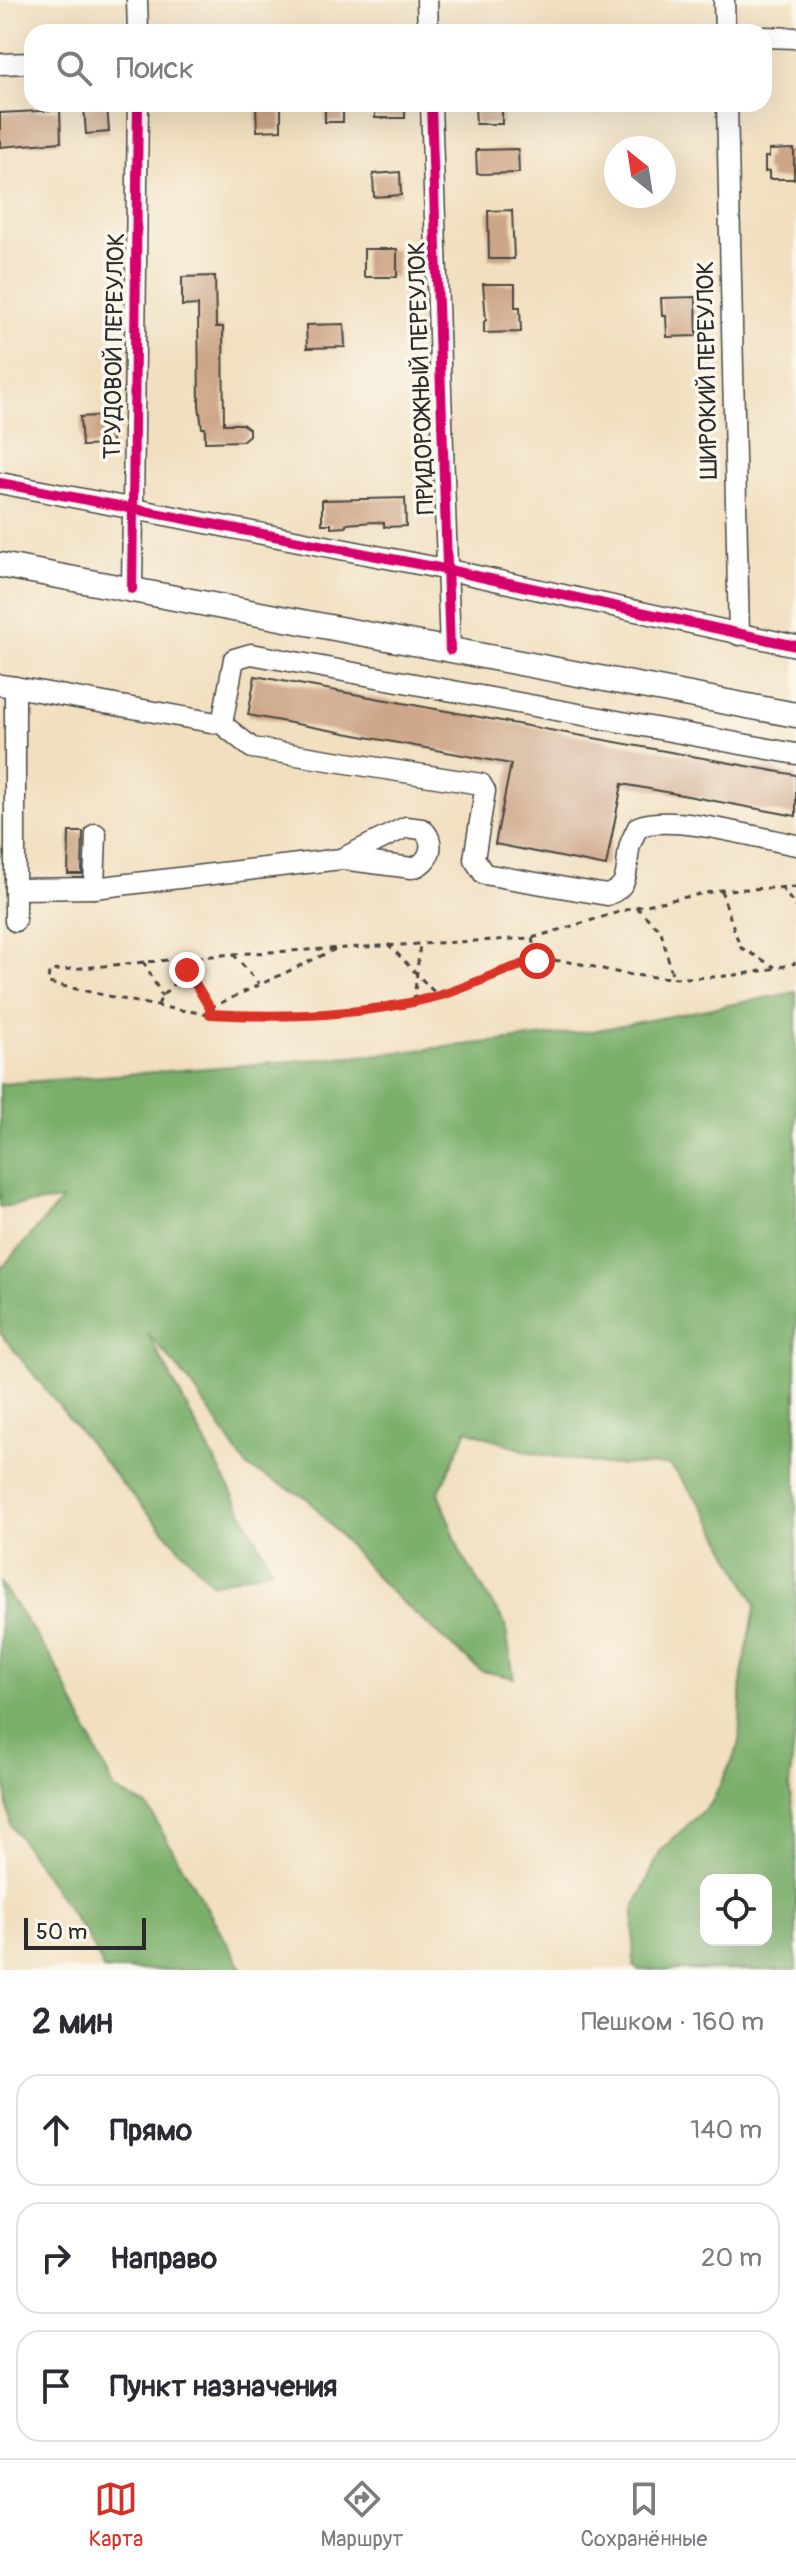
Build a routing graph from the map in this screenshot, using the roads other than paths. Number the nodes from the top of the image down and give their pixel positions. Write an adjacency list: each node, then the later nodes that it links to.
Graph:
1 (137, 0): 4 (street)
2 (427, 0): 5 (street)
3 (724, 0): 6 (street)
4 (138, 24)
5 (428, 24)
6 (725, 24)
7 (772, 37): 8 (street)
8 (796, 38)
9 (24, 63): 10 (street)
10 (0, 64)
11 (138, 112): 15 (street, ТРУДОВОЙ ПЕРЕУЛОК)
12 (431, 112): 17 (street, ПРИДОРОЖНЫЙ ПЕРЕУЛОК)
13 (727, 112): 19 (street, ШИРОКИЙ ПЕРЕУЛОК)
14 (0, 483): 15 (street)
15 (132, 508): 17 (street); 18 (street, ТРУДОВОЙ ПЕРЕУЛОК)
16 (0, 565): 18 (main road)
17 (449, 570): 19 (street); 21 (street, ПРИДОРОЖНЫЙ ПЕРЕУЛОК)
18 (132, 589): 21 (main road)
19 (739, 635): 20 (street)
20 (796, 646)
21 (450, 650): 23 (main road)
22 (8, 686): 24 (street); 30 (street)
23 (796, 715)
24 (222, 724): 25 (street); 27 (street)
25 (796, 754)
26 (96, 834): 29 (street)
27 (796, 845)
28 (341, 859): 29 (street)
29 (94, 888): 30 (street)
30 (15, 889): 31 (street)
31 (15, 921)

